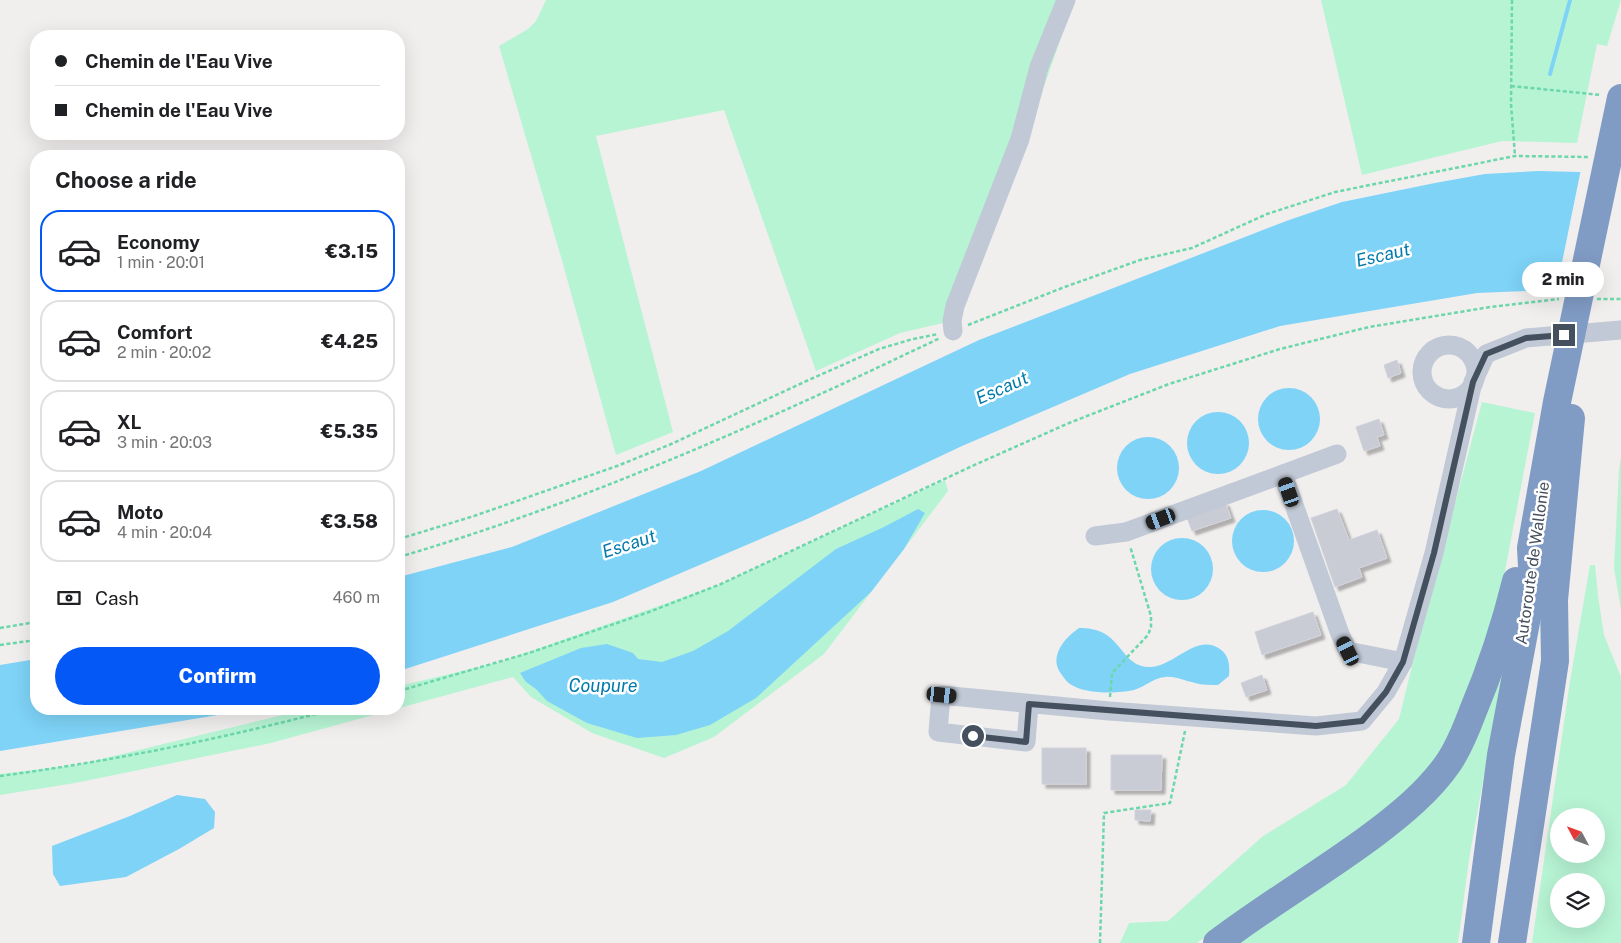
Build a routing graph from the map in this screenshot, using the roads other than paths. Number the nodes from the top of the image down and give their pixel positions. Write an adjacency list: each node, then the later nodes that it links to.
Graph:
1 (1066, 0): 5 (street)
2 (1613, 96): 6 (highway, Autoroute de Wallonie)
3 (1621, 164): 6 (highway, Autoroute de Wallonie)
4 (1621, 330): 11 (street)
5 (953, 332)
6 (1564, 403): 10 (highway, Autoroute de Wallonie); 15 (highway, Autoroute de Wallonie)
7 (1337, 454): 8 (street)
8 (1283, 474): 9 (street); 11 (street)
9 (1095, 536)
10 (1531, 548): 13 (highway); 14 (highway, Autoroute de Wallonie)
11 (1403, 662): 12 (street)
12 (1029, 704): 12 (street)
13 (1217, 943)
14 (1476, 943)
15 (1512, 943)

